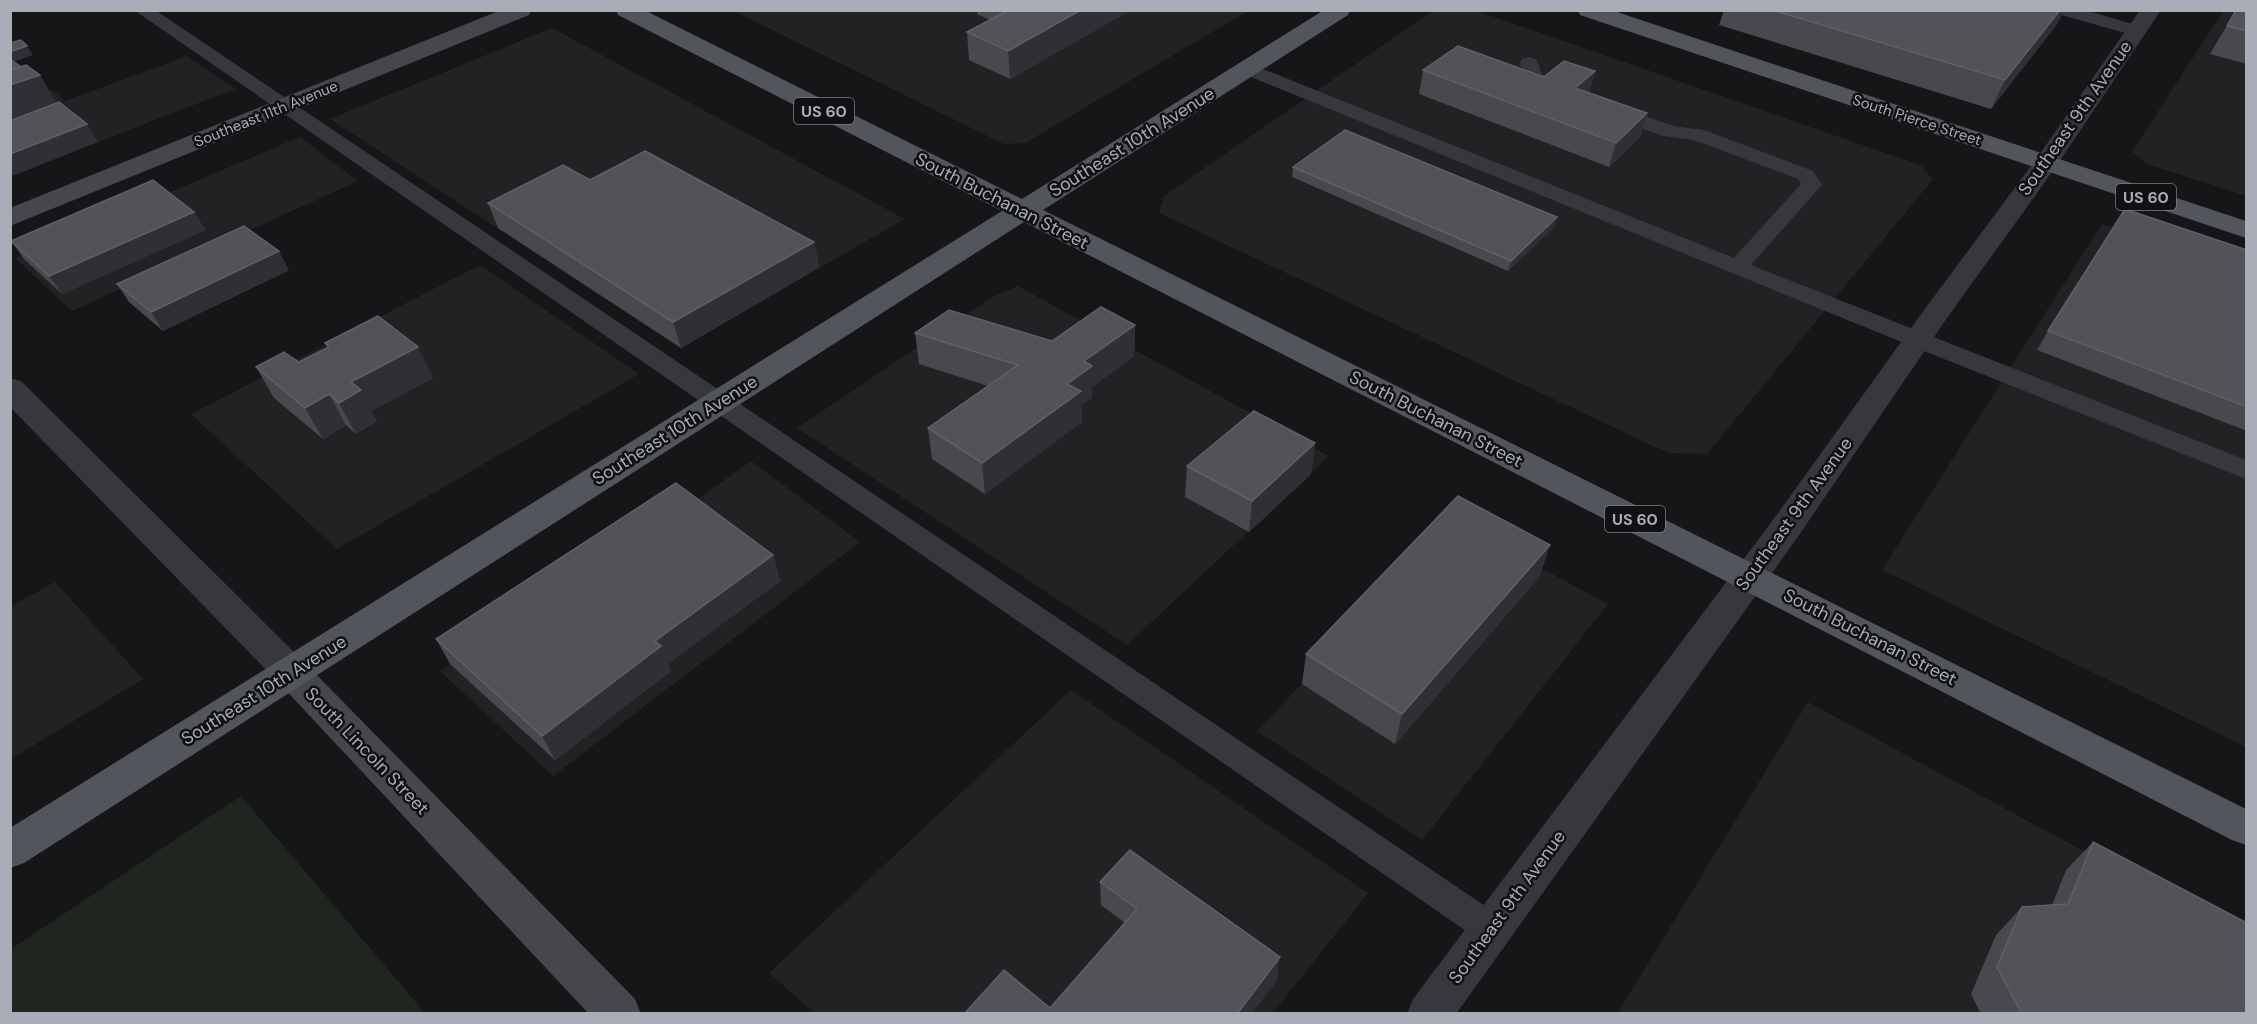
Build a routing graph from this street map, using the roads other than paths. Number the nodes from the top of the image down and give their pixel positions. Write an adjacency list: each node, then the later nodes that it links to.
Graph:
1 (142, 10): 11 (lane)
2 (521, 10): 11 (main road, Southeast 11th Avenue)
3 (626, 10): 13 (main road, South Buchanan Street / US 60)
4 (1340, 10): 10 (main road, Southeast 10th Avenue)
5 (1588, 10): 12 (main road, South Pierce Street / US 60)
6 (2064, 10): 8 (lane)
7 (2151, 10): 8 (street, Southeast 9th Avenue)
8 (2136, 31): 12 (street, Southeast 9th Avenue)
9 (1529, 63): 16 (lane)
10 (1248, 69): 13 (main road, Southeast 10th Avenue); 16 (lane)
11 (284, 107): 14 (main road, Southeast 11th Avenue); 19 (lane)
12 (2046, 163): 15 (main road, South Pierce Street / US 60); 17 (street, Southeast 9th Avenue)
13 (1022, 212): 19 (main road, Southeast 10th Avenue); 21 (main road, South Buchanan Street / US 60)
14 (10, 218)
15 (2247, 230)
16 (1738, 266): 17 (lane)
17 (1917, 340): 20 (lane); 21 (street, Southeast 9th Avenue)
18 (10, 388): 22 (street, South Lincoln Street)
19 (719, 403): 22 (main road, Southeast 10th Avenue); 25 (lane)
20 (2247, 470)
21 (1750, 576): 23 (main road, South Buchanan Street / US 60); 25 (street, Southeast 9th Avenue)
22 (291, 672): 24 (main road, Southeast 10th Avenue); 26 (main road, South Lincoln Street)
23 (2247, 828)
24 (10, 850)
25 (1491, 929): 27 (street, Southeast 9th Avenue)
26 (619, 1014)
27 (1429, 1014)

